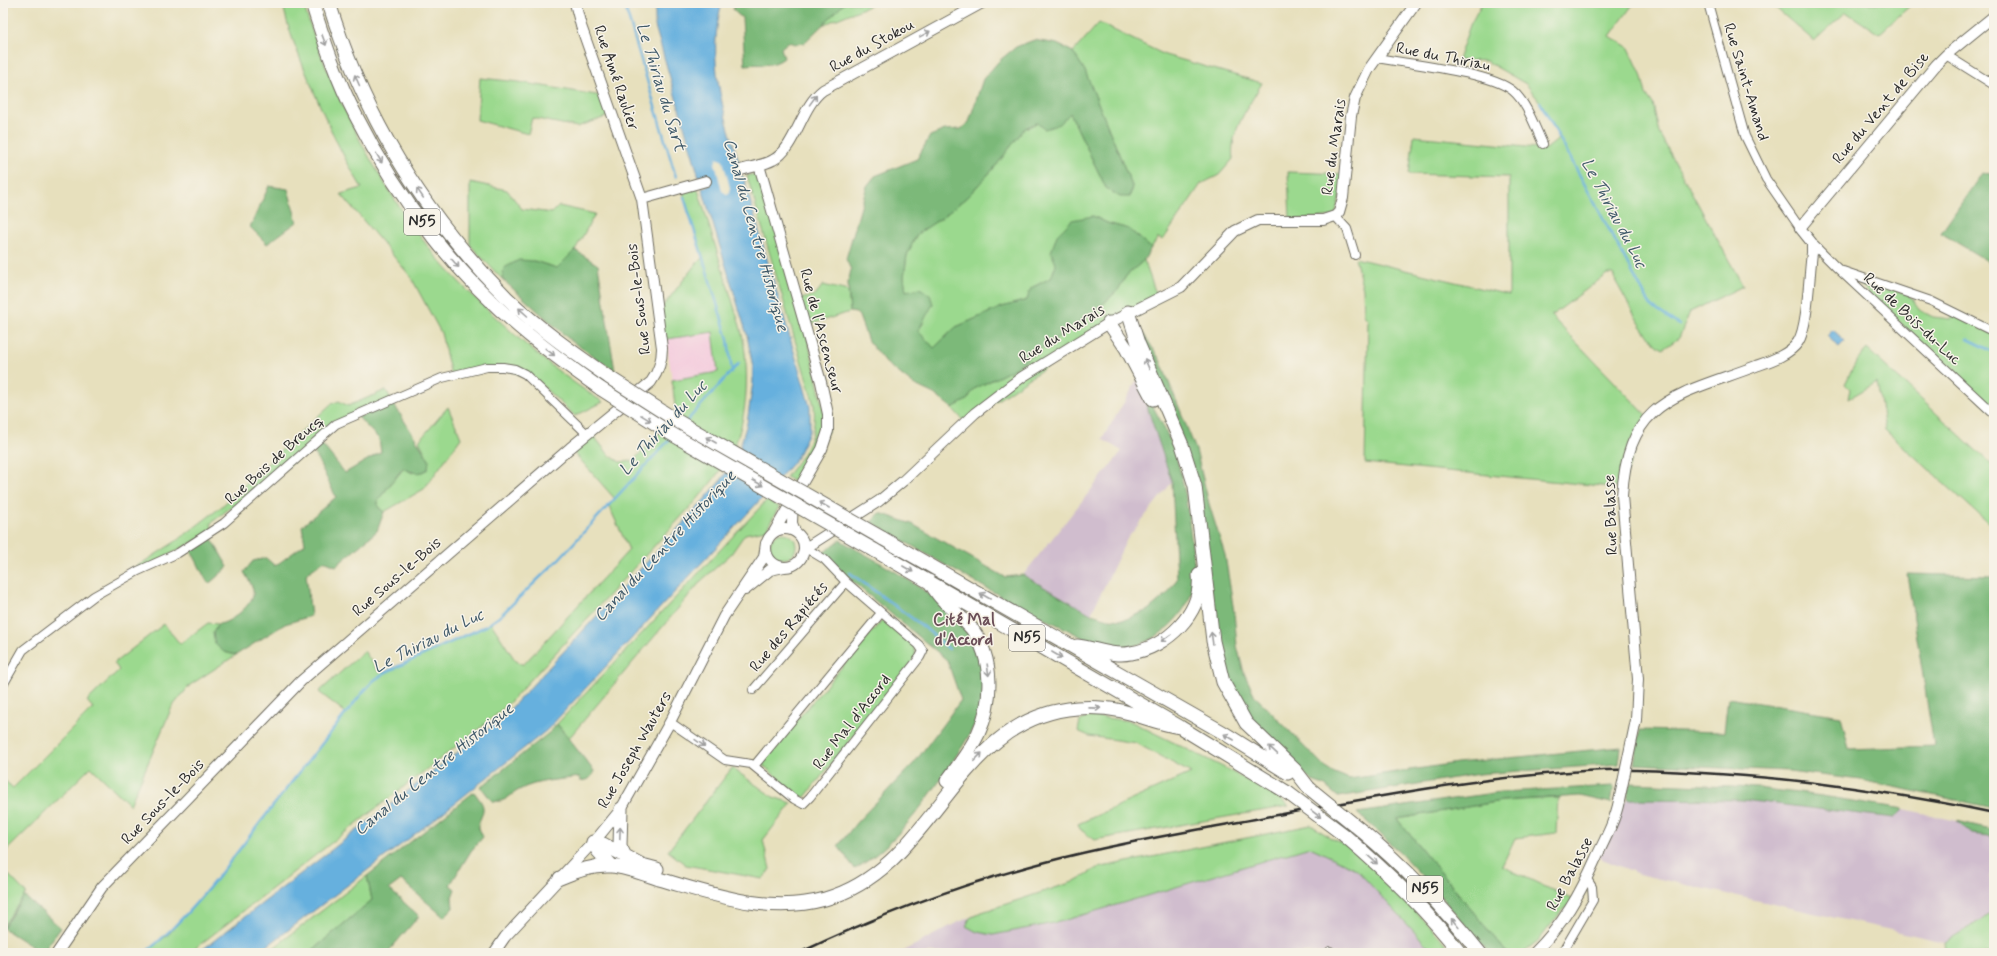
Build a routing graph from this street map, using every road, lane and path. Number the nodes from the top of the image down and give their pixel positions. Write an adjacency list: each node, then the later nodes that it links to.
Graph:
1 (312, 3): 35 (highway, N55, one-way to 35, bridge)
2 (329, 3): 39 (highway, N55, one-way to 2, bridge)
3 (575, 3): 12 (street, Rue Amé Raulier)
4 (982, 3): 13 (street, Rue du Stokou, one-way to 4)
5 (1416, 3): 9 (street, Rue du Marais)
6 (1708, 3): 18 (street, Rue Saint-Amand)
7 (1994, 16): 8 (street, Rue du Vent de Bise)
8 (1946, 55): 10 (street); 18 (street, Rue du Vent de Bise)
9 (1377, 58): 11 (street, Rue du Thiriau); 17 (street, Rue du Marais)
10 (1994, 85)
11 (1543, 144)
12 (630, 163): 16 (street, Rue Sous-le-Bois)
13 (760, 165): 14 (street); 27 (street, Rue de l'Ascenseur)
14 (741, 170)
15 (701, 182): 16 (street)
16 (642, 199): 26 (street, Rue Sous-le-Bois)
17 (1335, 216): 20 (street, Rue du Marais); 22 (street, Rue du Marais)
18 (1800, 228): 19 (street)
19 (1812, 243): 21 (street, Rue de Bois-du-Luc); 51 (street, Rue Balasse, bridge)
20 (1355, 254)
21 (1835, 266): 24 (street); 25 (street, Rue de Bois-du-Luc)
22 (1128, 312): 23 (street, Rue du Marais); 45 (highway, one-way to 22)
23 (1109, 323): 30 (street, Rue du Marais); 39 (highway, one-way to 39)
24 (1994, 332)
25 (1994, 414)
26 (587, 434): 40 (street, Rue Bois de Breucq); 52 (street, Rue Sous-le-Bois)
27 (793, 500): 28 (street, Rue de l'Ascenseur); 29 (street, Rue de l'Ascenseur)
28 (774, 532): 29 (street); 31 (street)
29 (798, 534): 30 (street, Rue du Marais); 32 (street)
30 (828, 534): 32 (street, Rue du Marais); 33 (street)
31 (766, 543): 34 (street); 37 (street, Rue Joseph Wauters)
32 (804, 551): 33 (street, Rue Mal d'Accord); 34 (street)
33 (824, 560): 36 (street, Rue Mal d'Accord)
34 (786, 567): 37 (street, Rue Joseph Wauters)
35 (929, 581): 43 (highway, N55, one-way to 43); 48 (highway, one-way to 48)
36 (846, 582): 38 (street, Rue Mal d'Accord); 41 (street, Rue des Rapiécés)
37 (734, 601): 42 (street, Rue Joseph Wauters)
38 (881, 613): 44 (street); 44 (street, Rue Mal d'Accord)
39 (1071, 645): 45 (highway, N55, one-way to 39)
40 (3, 685)
41 (753, 690)
42 (670, 722): 44 (street, Rue Mal d'Accord, one-way to 44); 46 (street, Rue Joseph Wauters)
43 (1180, 727): 49 (highway, one-way to 43); 54 (highway, N55, one-way to 54, bridge)
44 (754, 766)
45 (1309, 788): 55 (highway, N55, one-way to 45, bridge)
46 (621, 809): 47 (street, Rue Joseph Wauters); 48 (highway, one-way to 46)
47 (593, 842): 48 (highway); 49 (highway); 50 (street, Rue Joseph Wauters)
48 (625, 856)
49 (612, 866): 50 (highway)
50 (560, 878): 53 (street, Rue Joseph Wauters)
51 (1587, 879): 56 (street, Rue Balasse); 57 (street)
52 (57, 953)
53 (494, 953)
54 (1460, 953)
55 (1480, 953)
56 (1534, 953)
57 (1562, 953)

